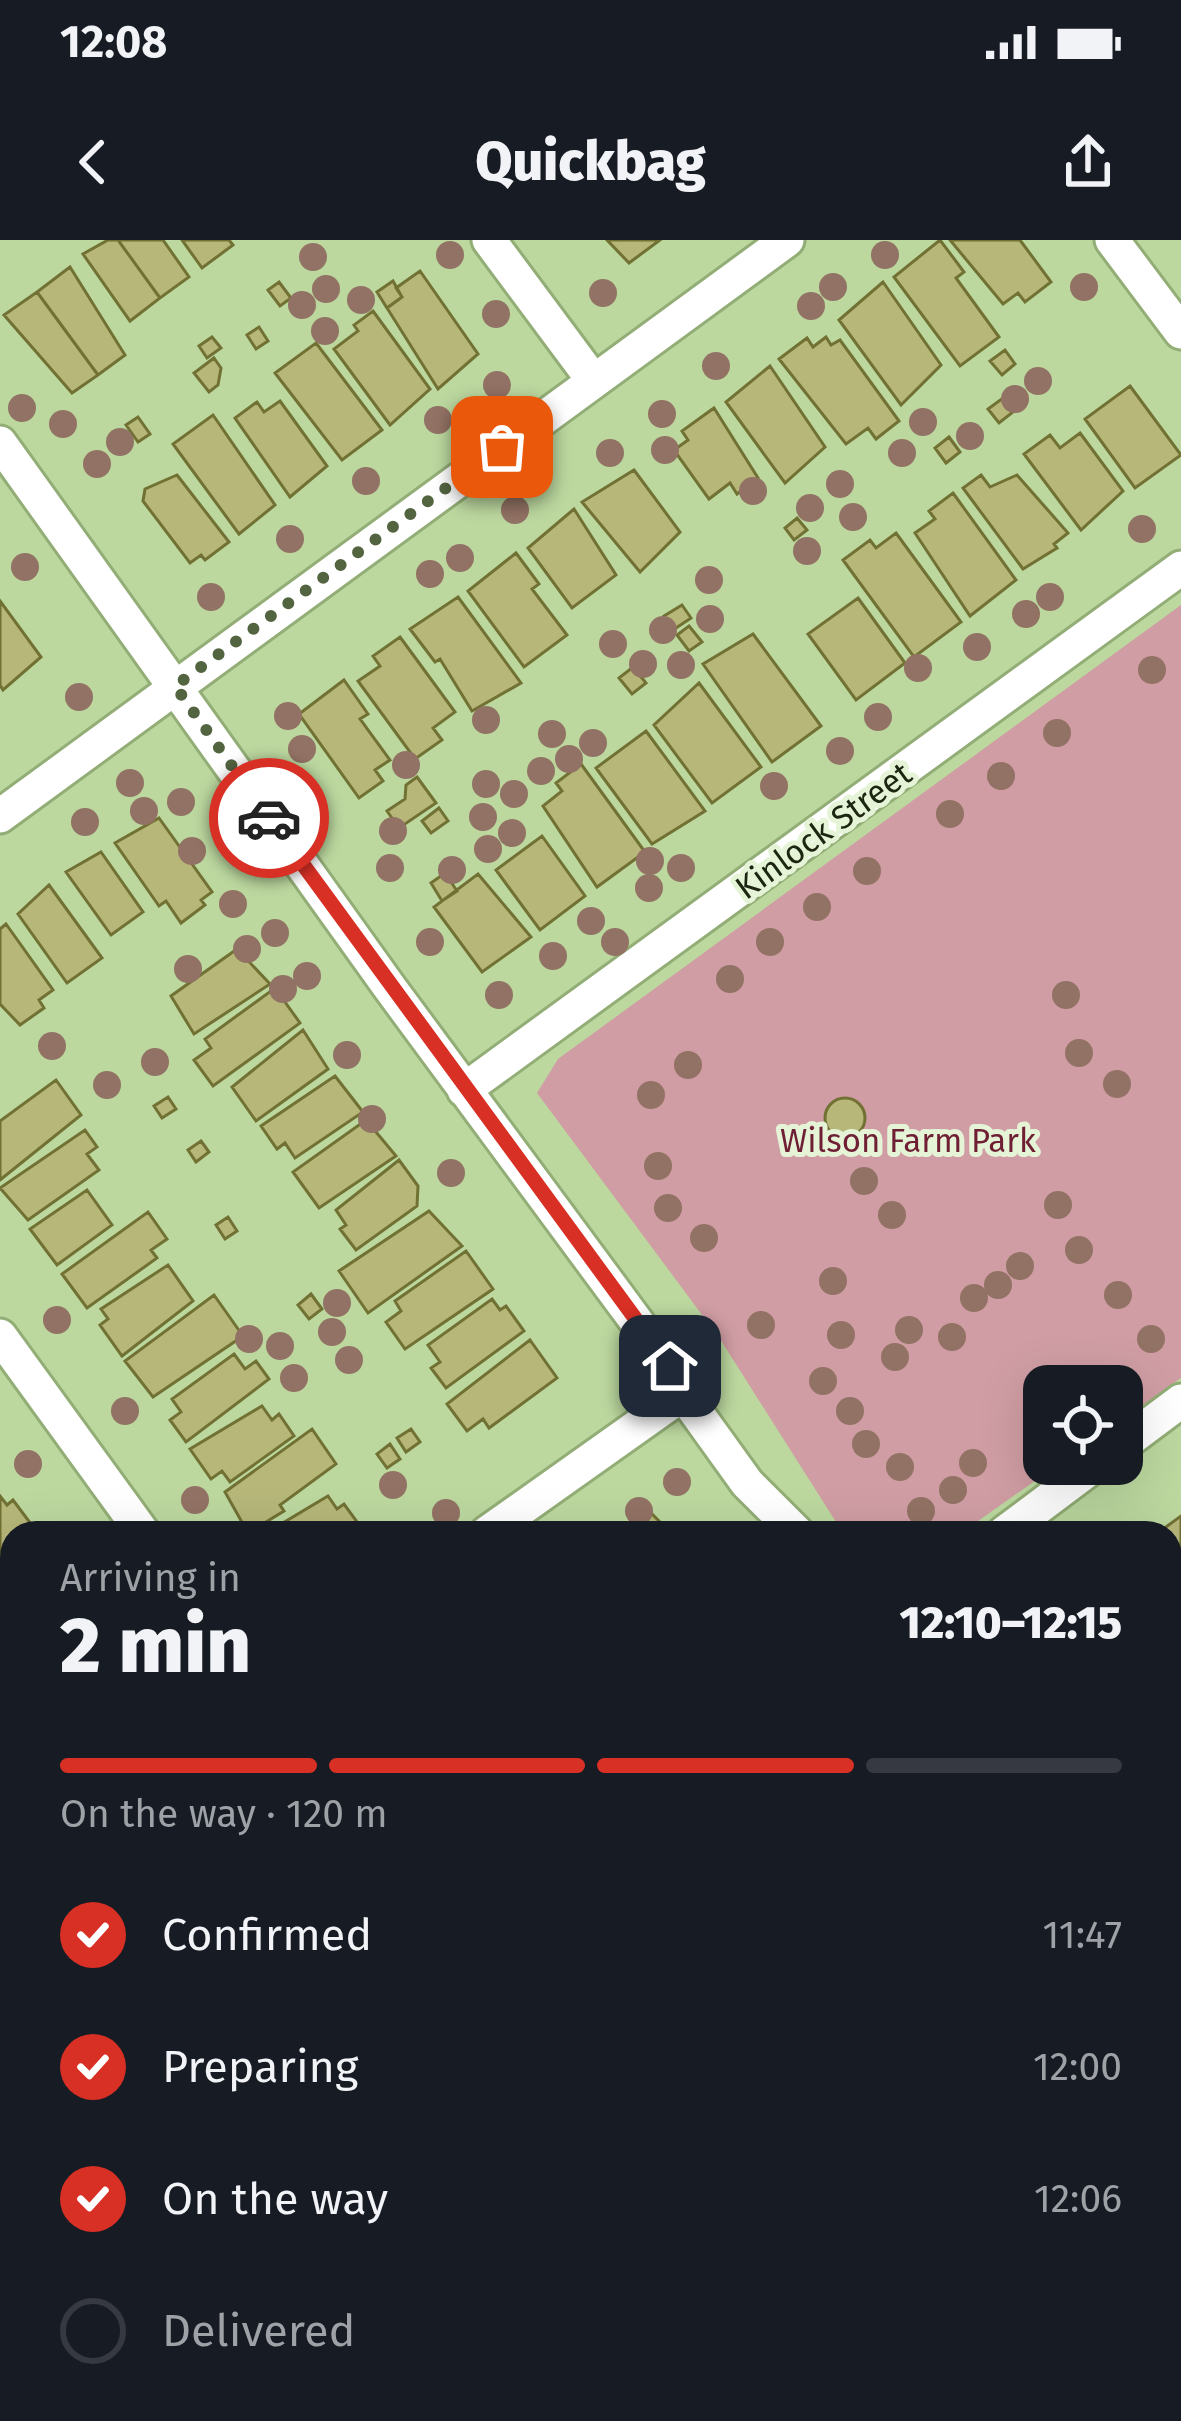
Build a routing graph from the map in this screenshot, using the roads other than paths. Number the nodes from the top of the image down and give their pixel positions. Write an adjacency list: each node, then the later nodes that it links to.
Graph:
1 (489, 240): 5 (street)
2 (787, 240): 5 (street)
3 (1112, 240): 4 (street)
4 (1181, 332)
5 (593, 380): 8 (street)
6 (0, 443): 8 (street)
7 (1181, 568): 10 (street, Kinlock Street)
8 (175, 686): 9 (street); 10 (street)
9 (0, 816)
10 (464, 1090): 12 (street)
11 (0, 1336): 16 (street)
12 (683, 1394): 17 (street); 18 (street)
13 (1181, 1401): 14 (street)
14 (1143, 1429)
15 (1068, 1485): 19 (street)
16 (134, 1521)
17 (504, 1521)
18 (785, 1521)
19 (1020, 1521)

